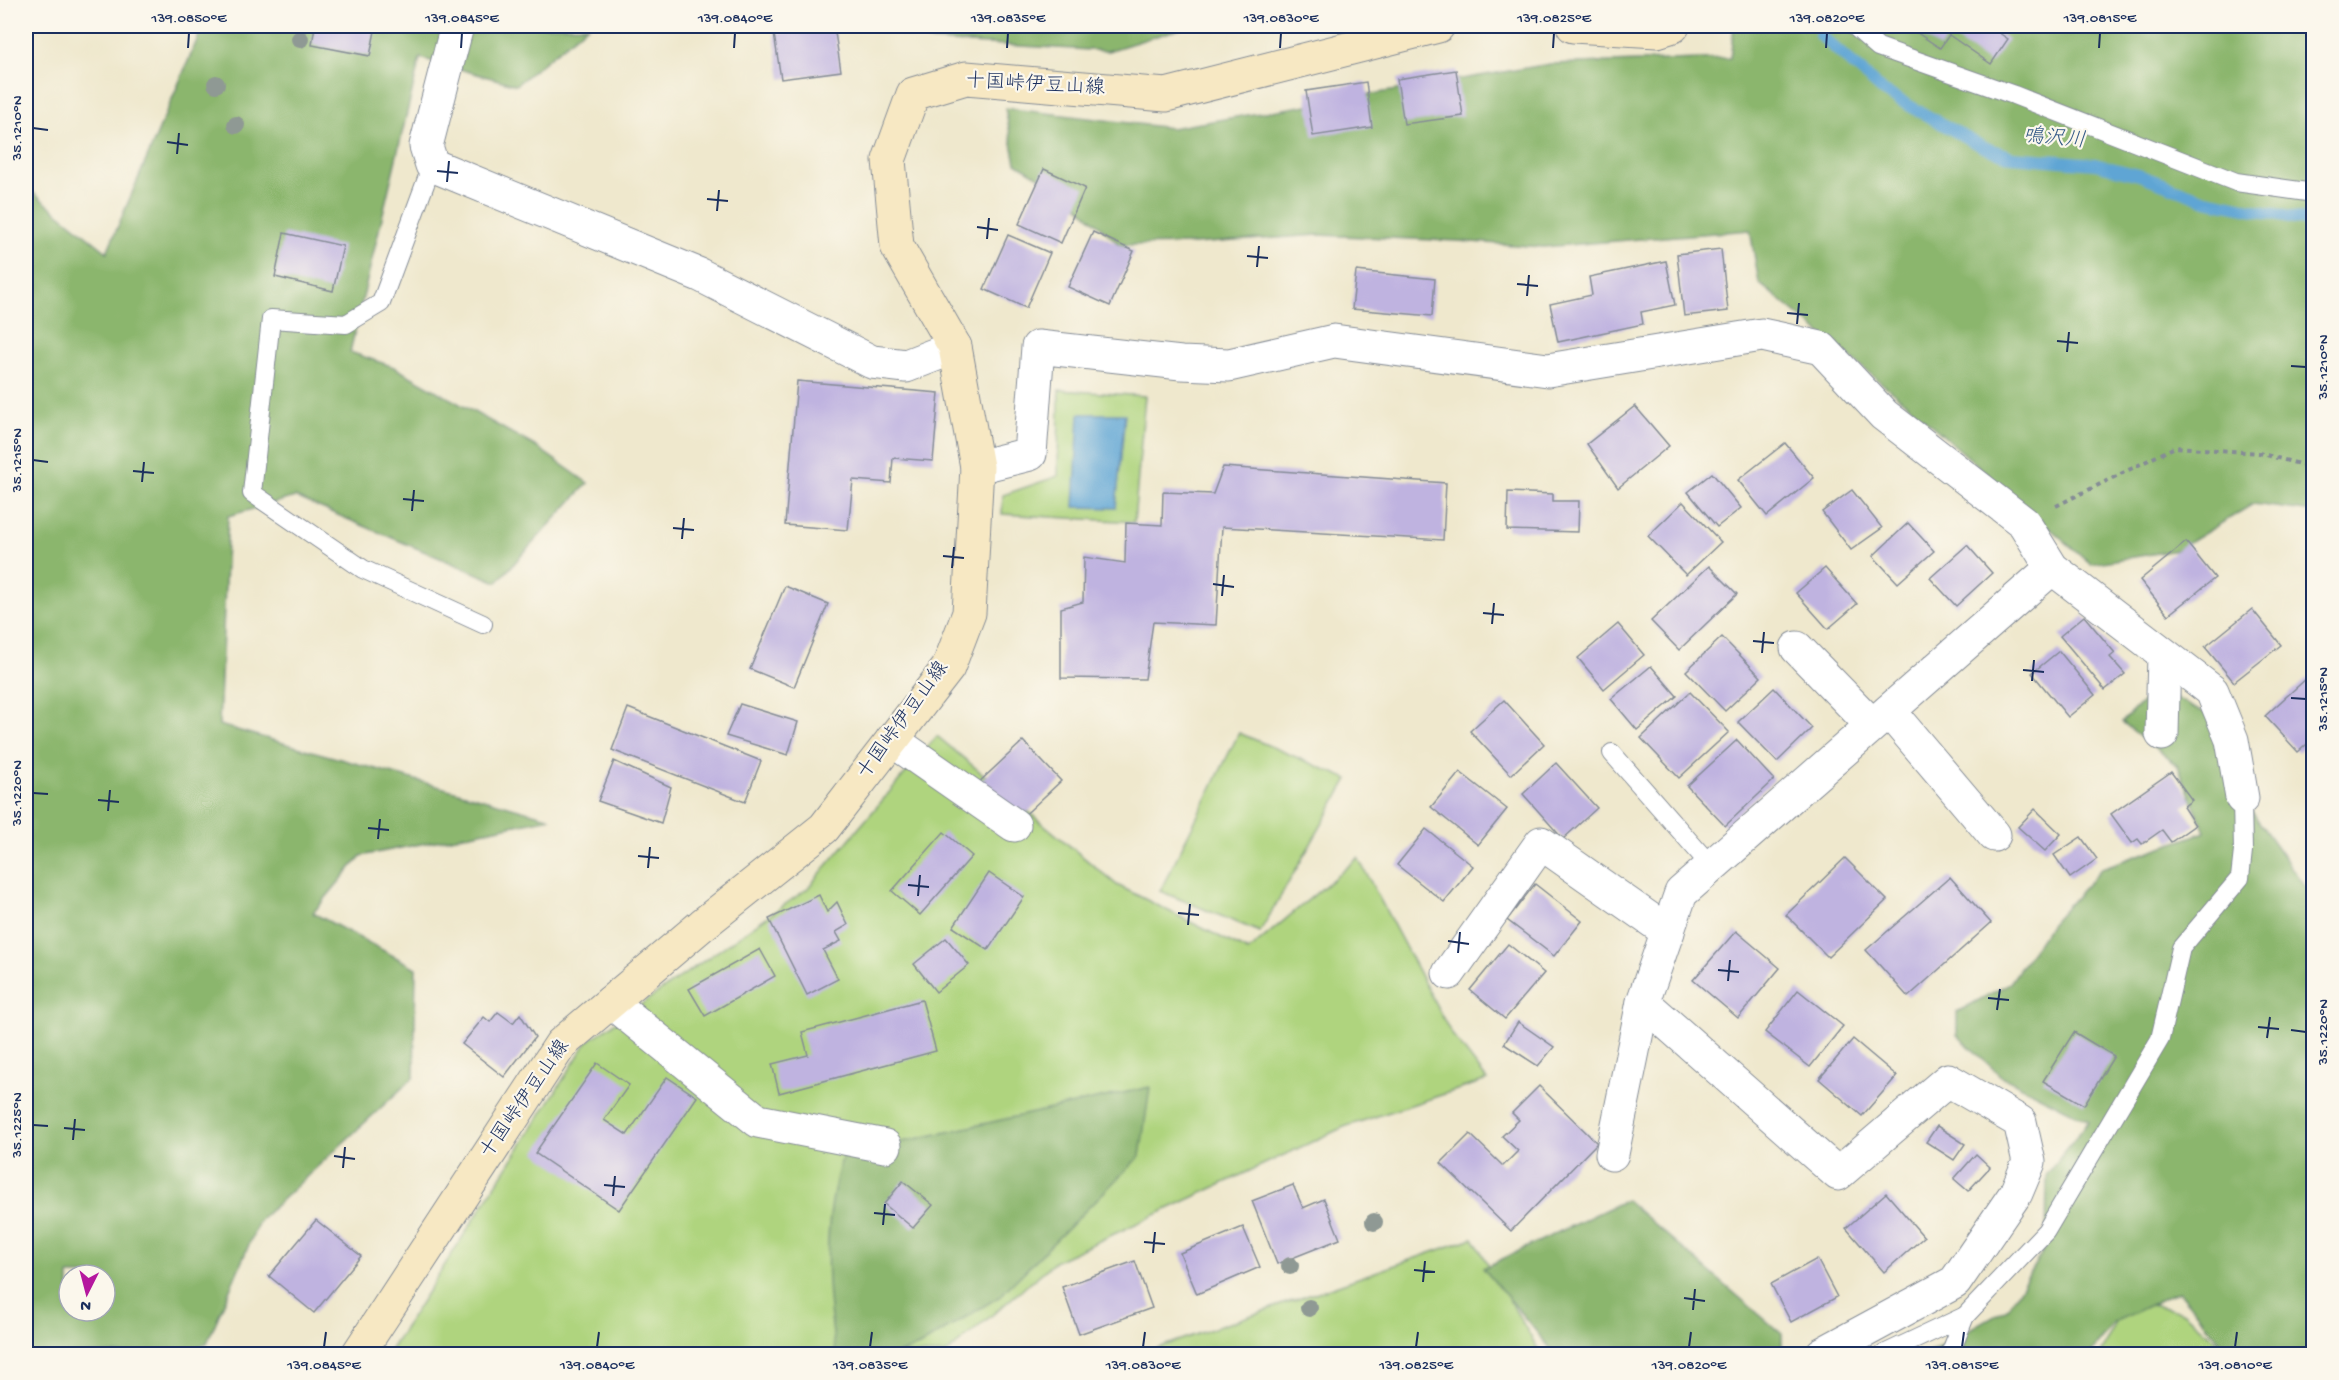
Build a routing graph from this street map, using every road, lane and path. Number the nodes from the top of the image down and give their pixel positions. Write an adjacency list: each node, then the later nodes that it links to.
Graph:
1 (457, 26): 6 (street)
2 (1438, 26): 8 (main road, 十国峠伊豆山線)
3 (1573, 26): 4 (main road)
4 (1673, 26)
5 (1854, 26): 7 (lane)
6 (432, 165): 8 (street); 13 (lane)
7 (2313, 193)
8 (955, 347): 9 (main road, 十国峠伊豆山線)
9 (977, 467): 11 (street); 18 (main road, 十国峠伊豆山線)
10 (2313, 468): 11 (path)
11 (2024, 523): 12 (street)
12 (2052, 568): 15 (street); 16 (street)
13 (483, 624)
14 (1797, 648): 16 (street)
15 (2164, 654): 17 (street); 20 (street)
16 (1880, 718): 22 (street); 23 (street)
17 (2162, 734)
18 (892, 740): 21 (street); 26 (main road, 十国峠伊豆山線)
19 (1612, 753): 23 (lane)
20 (2242, 798): 30 (lane)
21 (1014, 825)
22 (1994, 835)
23 (1711, 866): 24 (street)
24 (1668, 932): 25 (street); 27 (street)
25 (1449, 973)
26 (610, 1002): 28 (street); 31 (main road, 十国峠伊豆山線)
27 (1643, 1002): 29 (street); 32 (street)
28 (885, 1146)
29 (1612, 1154)
30 (1965, 1316): 33 (lane); 34 (lane)
31 (358, 1354)
32 (1822, 1354)
33 (1884, 1354)
34 (1950, 1354)

